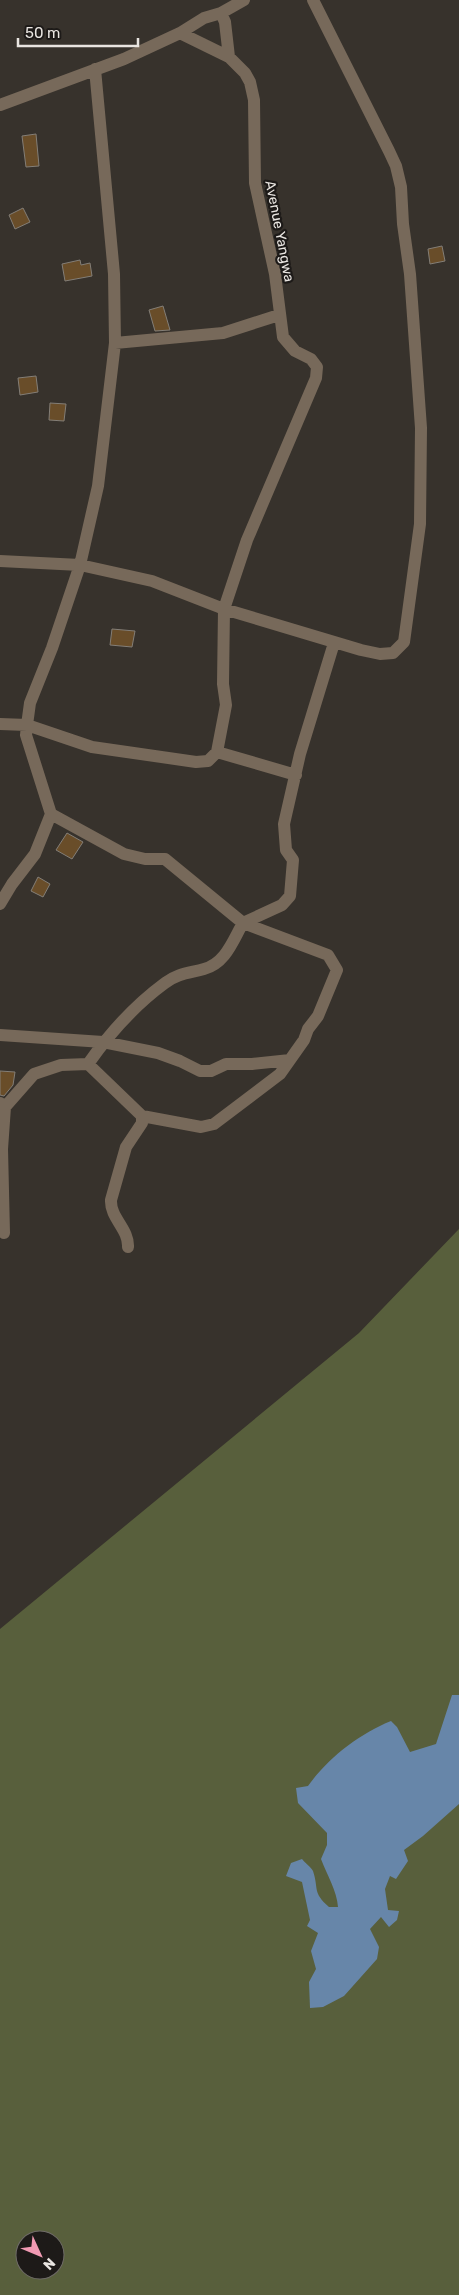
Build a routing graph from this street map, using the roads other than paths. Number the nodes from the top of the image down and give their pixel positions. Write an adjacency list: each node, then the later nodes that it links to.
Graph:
1 (244, 0): 3 (street)
2 (313, 0): 13 (street)
3 (221, 13): 4 (street); 5 (street)
4 (180, 33): 5 (street); 6 (street)
5 (230, 56): 8 (street, Avenue Yangwa)
6 (95, 69): 7 (street); 9 (street)
7 (0, 105)
8 (279, 316): 9 (street); 12 (street, Avenue Yangwa)
9 (115, 343): 11 (street)
10 (0, 561): 11 (street)
11 (80, 564): 12 (street); 15 (street)
12 (224, 609): 13 (street); 16 (street, Avenue Yangwa)
13 (334, 643): 17 (street)
14 (0, 724): 15 (street)
15 (27, 725): 16 (street); 18 (street)
16 (217, 752): 17 (street)
17 (296, 775): 20 (street)
18 (51, 814): 19 (street); 20 (street)
19 (0, 904)
20 (243, 923): 22 (street); 23 (street)
21 (0, 1035): 22 (street)
22 (103, 1042): 23 (street); 24 (street)
23 (290, 1060): 26 (street)
24 (88, 1064): 25 (street); 26 (street)
25 (2, 1105): 27 (street)
26 (142, 1116): 28 (street)
27 (4, 1233)
28 (128, 1247)

